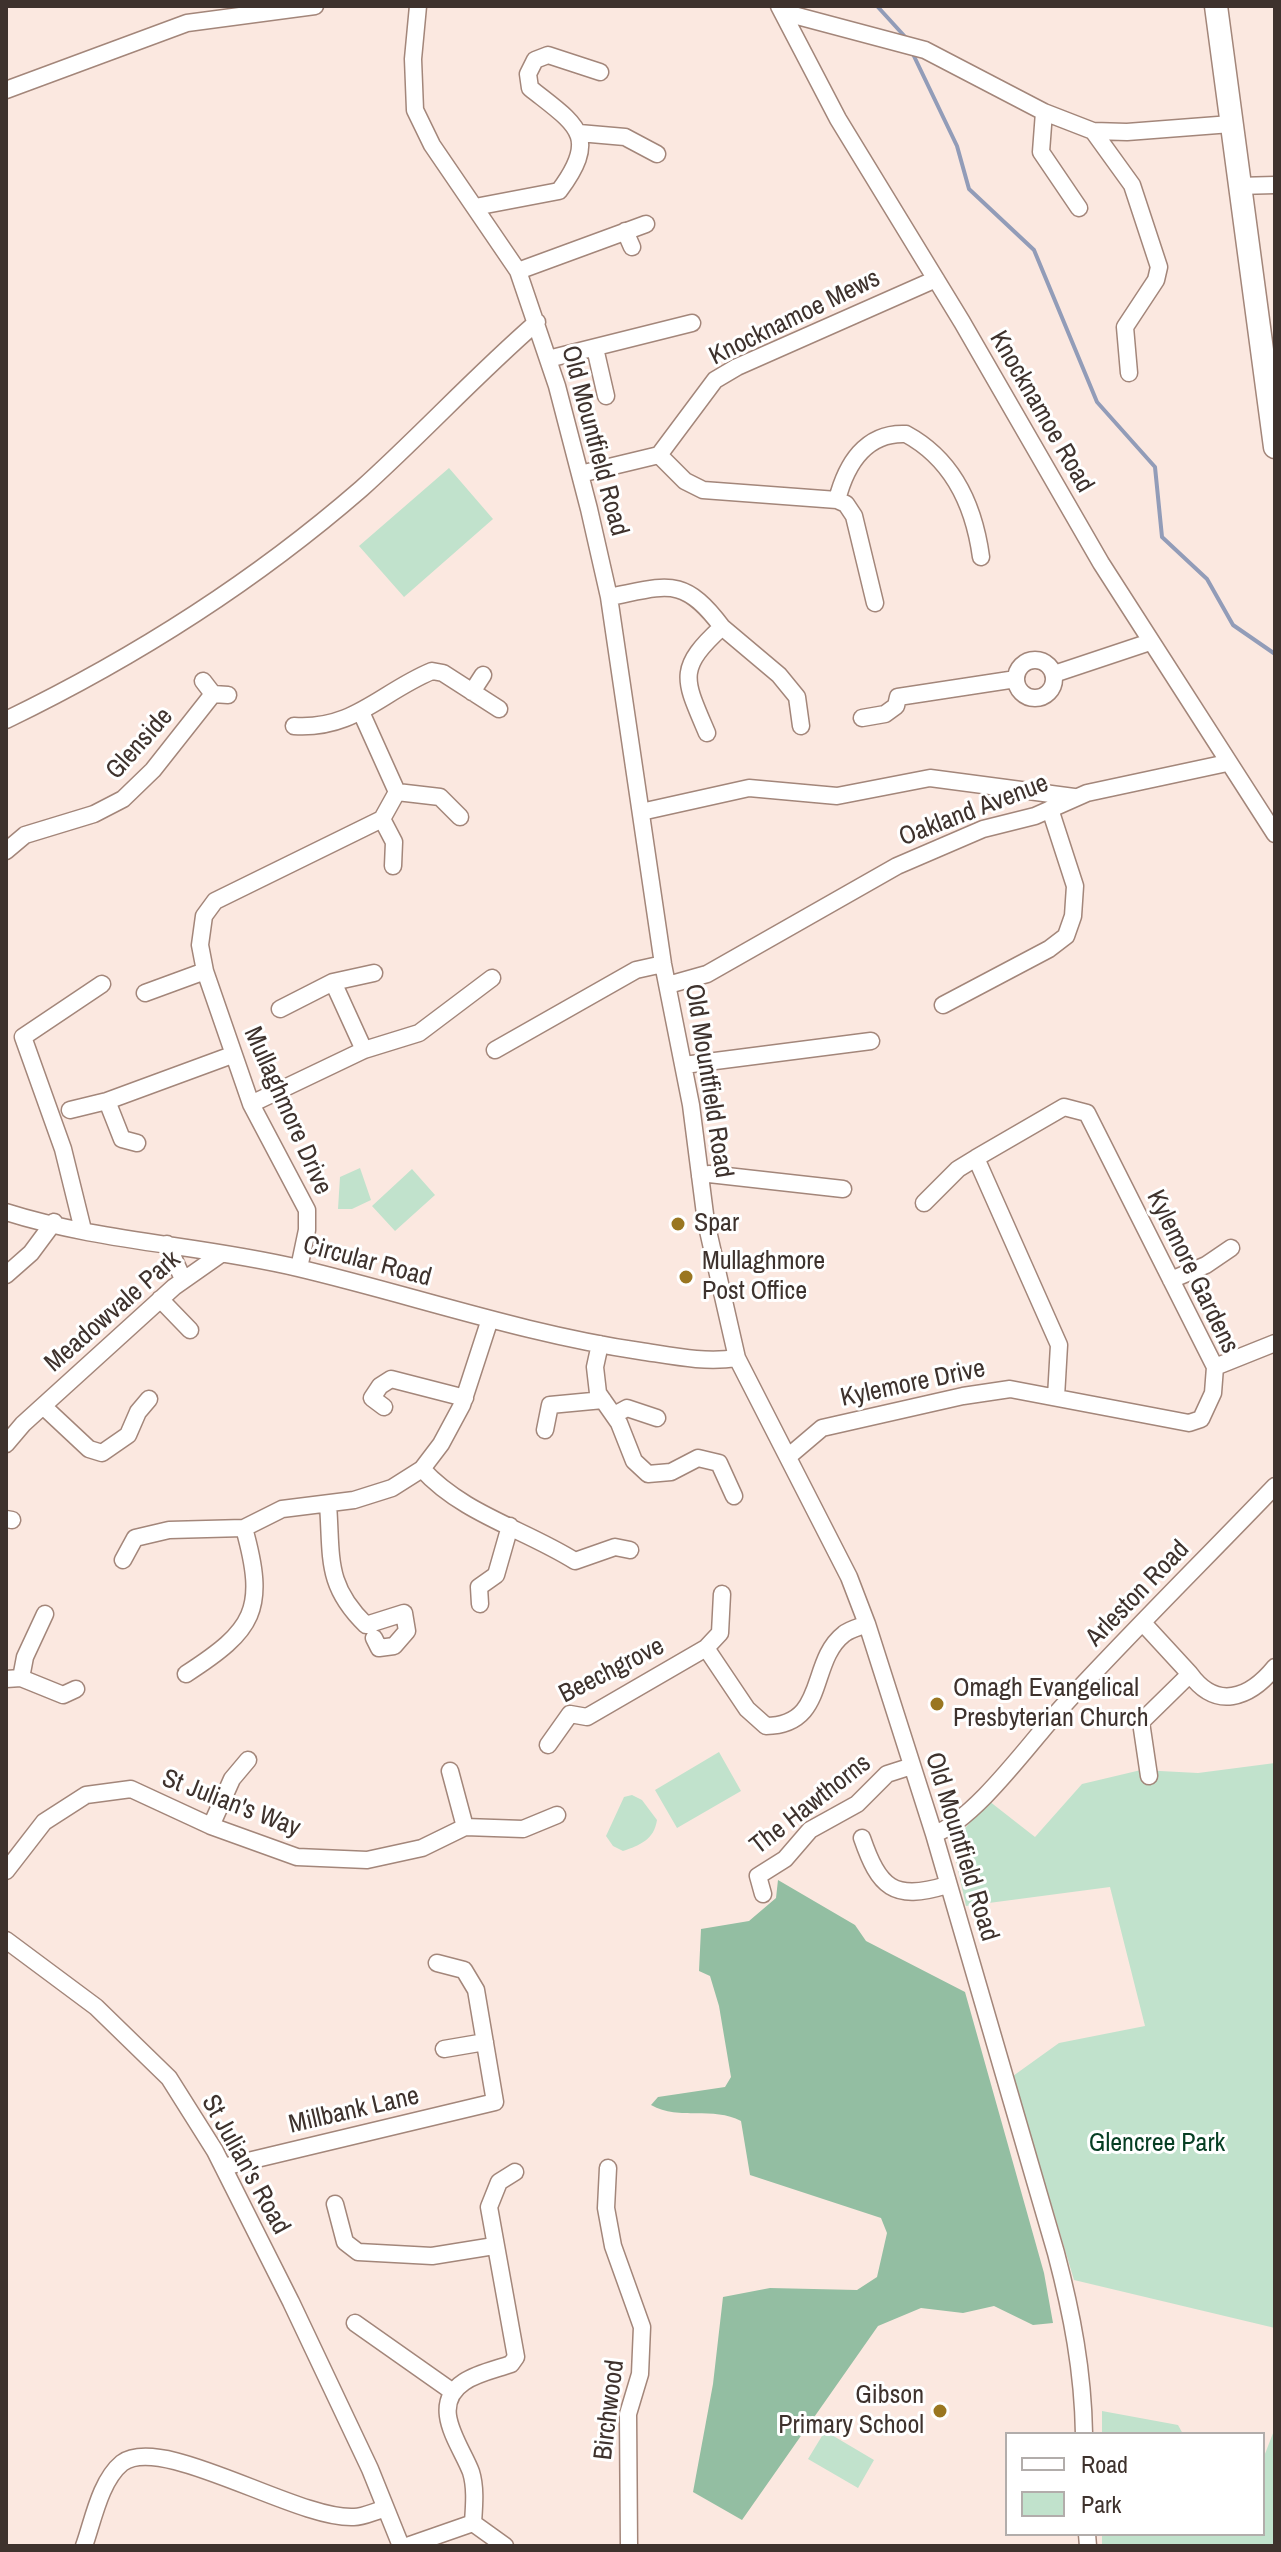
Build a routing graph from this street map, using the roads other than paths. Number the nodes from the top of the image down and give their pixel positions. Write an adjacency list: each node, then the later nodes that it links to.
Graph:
1 (315, 6): 6 (street)
2 (418, 6): 14 (street, Old Mountfield Road)
3 (1216, 6): 8 (highway)
4 (782, 10): 7 (street); 20 (street, Knocknamoe Road)
5 (600, 72): 10 (street)
6 (6, 90)
7 (1044, 112): 9 (street); 15 (street)
8 (1231, 124): 9 (street); 13 (highway)
9 (1093, 131): 25 (street)
10 (579, 133): 11 (street); 14 (street)
11 (657, 154)
12 (1275, 185): 13 (street)
13 (1238, 186): 27 (highway)
14 (475, 207): 19 (street, Old Mountfield Road)
15 (1079, 208)
16 (646, 224): 17 (street)
17 (625, 231): 18 (street); 19 (street)
18 (632, 247)
19 (518, 271): 21 (street, Old Mountfield Road)
20 (936, 279): 28 (street, Knocknamoe Mews); 35 (street, Knocknamoe Road)
21 (537, 322): 24 (street, Old Mountfield Road); 44 (street)
22 (692, 323): 23 (street)
23 (595, 348): 24 (street); 26 (street)
24 (548, 359): 29 (street, Old Mountfield Road)
25 (1129, 373)
26 (606, 396)
27 (1275, 447)
28 (659, 455): 29 (street); 30 (street)
29 (580, 474): 32 (street, Old Mountfield Road)
30 (837, 500): 31 (street); 33 (street)
31 (981, 557)
32 (609, 597): 34 (street); 52 (street, Old Mountfield Road)
33 (875, 603)
34 (722, 627): 46 (street); 47 (street)
35 (1150, 642): 36 (street); 48 (street, Knocknamoe Road)
36 (1054, 674): 38 (street); 38 (street)
37 (483, 675): 40 (street)
38 (1016, 679): 43 (street)
39 (215, 690): 56 (street, Glenside)
40 (472, 692): 41 (street); 42 (street)
41 (499, 709)
42 (361, 712): 45 (street); 49 (street)
43 (862, 718)
44 (6, 720)
45 (294, 726)
46 (801, 726)
47 (707, 733)
48 (1227, 763): 50 (street, Oakland Avenue); 55 (street, Knocknamoe Road)
49 (397, 792): 53 (street); 54 (street)
50 (1076, 798): 51 (street, Oakland Avenue); 52 (street)
51 (1050, 809): 64 (street, Oakland Avenue); 66 (street)
52 (641, 812): 58 (street, Old Mountfield Road)
53 (460, 817)
54 (382, 819): 57 (street); 59 (street, Mullaghmore Drive)
55 (1275, 834)
56 (6, 851)
57 (393, 866)
58 (663, 964): 64 (street, Old Mountfield Road); 70 (street)
59 (205, 971): 65 (street); 71 (street, Mullaghmore Drive)
60 (374, 973): 62 (street)
61 (492, 978): 69 (street)
62 (333, 982): 67 (street); 69 (street)
63 (102, 984): 83 (street)
64 (668, 985): 72 (street, Old Mountfield Road)
65 (145, 993)
66 (943, 1005)
67 (280, 1009)
68 (871, 1041): 72 (street)
69 (364, 1050): 74 (street)
70 (495, 1050)
71 (232, 1055): 73 (street); 74 (street, Mullaghmore Drive)
72 (684, 1065): 78 (street, Old Mountfield Road)
73 (107, 1101): 75 (street); 76 (street)
74 (251, 1104): 87 (street, Mullaghmore Drive)
75 (70, 1110)
76 (137, 1143)
77 (976, 1158): 80 (street, Kylemore Gardens); 90 (street, Kylemore Gardens); 98 (street)
78 (700, 1176): 79 (street); 96 (street, Old Mountfield Road)
79 (843, 1189)
80 (924, 1203)
81 (6, 1212): 82 (street, Circular Road)
82 (54, 1222): 83 (street, Circular Road); 88 (street)
83 (83, 1230): 84 (street, Circular Road)
84 (167, 1244): 86 (street, Circular Road); 89 (street)
85 (1231, 1248): 90 (street)
86 (221, 1254): 87 (street, Circular Road); 89 (street, Meadowvale Park)
87 (299, 1268): 92 (street, Circular Road)
88 (6, 1275)
89 (183, 1279): 91 (street, Meadowvale Park)
90 (1171, 1280): 97 (street, Kylemore Gardens)
91 (160, 1299): 93 (street); 102 (street, Meadowvale Park)
92 (490, 1319): 95 (street, Circular Road); 99 (street)
93 (190, 1330)
94 (1275, 1343): 97 (street)
95 (600, 1344): 96 (street, Circular Road); 101 (street)
96 (737, 1358): 108 (street, Old Mountfield Road)
97 (1215, 1367): 98 (street, Kylemore Gardens)
98 (1056, 1397): 108 (street, Kylemore Drive)
99 (465, 1398): 103 (street); 109 (street)
100 (149, 1399): 102 (street)
101 (603, 1400): 104 (street); 106 (street)
102 (43, 1406): 107 (street, Meadowvale Park)
103 (384, 1407)
104 (614, 1415): 105 (street); 111 (street)
105 (657, 1418)
106 (545, 1430)
107 (6, 1444)
108 (789, 1456): 121 (street, Old Mountfield Road)
109 (422, 1469): 112 (street); 113 (street)
110 (1275, 1486): 120 (street, Arleston Road)
111 (734, 1496)
112 (328, 1504): 114 (street); 122 (street)
113 (510, 1526): 115 (street); 118 (street)
114 (244, 1528): 116 (street); 125 (street)
115 (630, 1550)
116 (123, 1560)
117 (722, 1594): 123 (street, Beechgrove)
118 (480, 1604)
119 (45, 1614): 127 (street)
120 (1143, 1623): 126 (street); 137 (street, Arleston Road)
121 (867, 1624): 123 (street, Beechgrove); 131 (street, Old Mountfield Road)
122 (374, 1638)
123 (706, 1648): 129 (street, Beechgrove)
124 (1275, 1667): 126 (street)
125 (186, 1674)
126 (1190, 1674): 133 (street)
127 (13, 1678): 128 (street)
128 (76, 1689)
129 (548, 1745)
130 (248, 1760): 135 (street)
131 (912, 1766): 137 (street, Old Mountfield Road); 141 (street, The Hawthorns)
132 (450, 1771): 136 (street)
133 (1149, 1776)
134 (557, 1815): 136 (street, St Julian's Way)
135 (211, 1826): 136 (street, St Julian's Way); 139 (street, St Julian's Way)
136 (465, 1827)
137 (934, 1834): 140 (street, Old Mountfield Road)
138 (862, 1838): 140 (street)
139 (6, 1871)
140 (947, 1885): 153 (street, Old Mountfield Road)
141 (763, 1894)
142 (6, 1940): 146 (street, St Julian's Road)
143 (437, 1963): 144 (street)
144 (485, 2042): 145 (street); 146 (street, Millbank Lane)
145 (444, 2049)
146 (223, 2167): 154 (street, St Julian's Road)
147 (608, 2168): 159 (street, Birchwood)
148 (515, 2172): 150 (street)
149 (335, 2204): 150 (street)
150 (494, 2246): 152 (street)
151 (355, 2323): 152 (street)
152 (453, 2392): 155 (street)
153 (1084, 2432)
154 (384, 2509): 156 (street); 157 (street, St Julian's Road)
155 (473, 2523): 157 (street); 158 (street)
156 (84, 2546)
157 (404, 2546)
158 (505, 2546)
159 (629, 2546)

